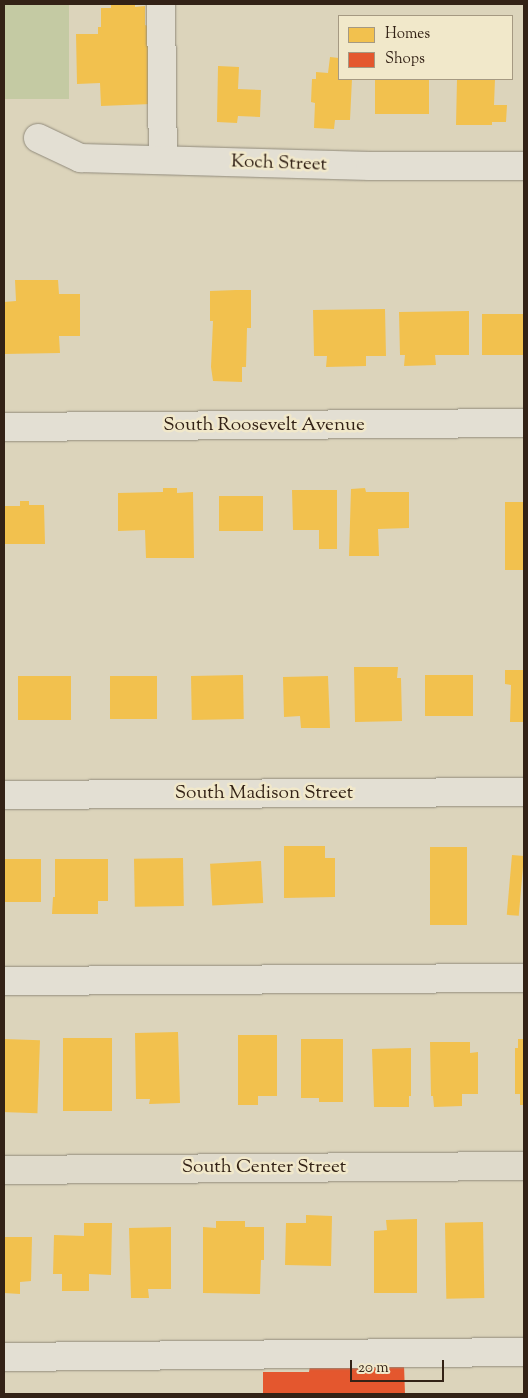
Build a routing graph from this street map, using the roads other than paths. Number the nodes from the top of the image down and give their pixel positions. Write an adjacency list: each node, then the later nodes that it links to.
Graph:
1 (161, 4): 3 (street)
2 (38, 138): 3 (street, Koch Street)
3 (163, 160): 4 (street, Koch Street)
4 (524, 166)
5 (524, 423): 6 (street, South Roosevelt Avenue)
6 (4, 427)
7 (524, 792): 8 (street, South Madison Street)
8 (4, 795)
9 (524, 978): 10 (street)
10 (4, 981)
11 (524, 1166): 12 (main road, South Center Street)
12 (4, 1170)
13 (524, 1352): 14 (street)
14 (4, 1357)

